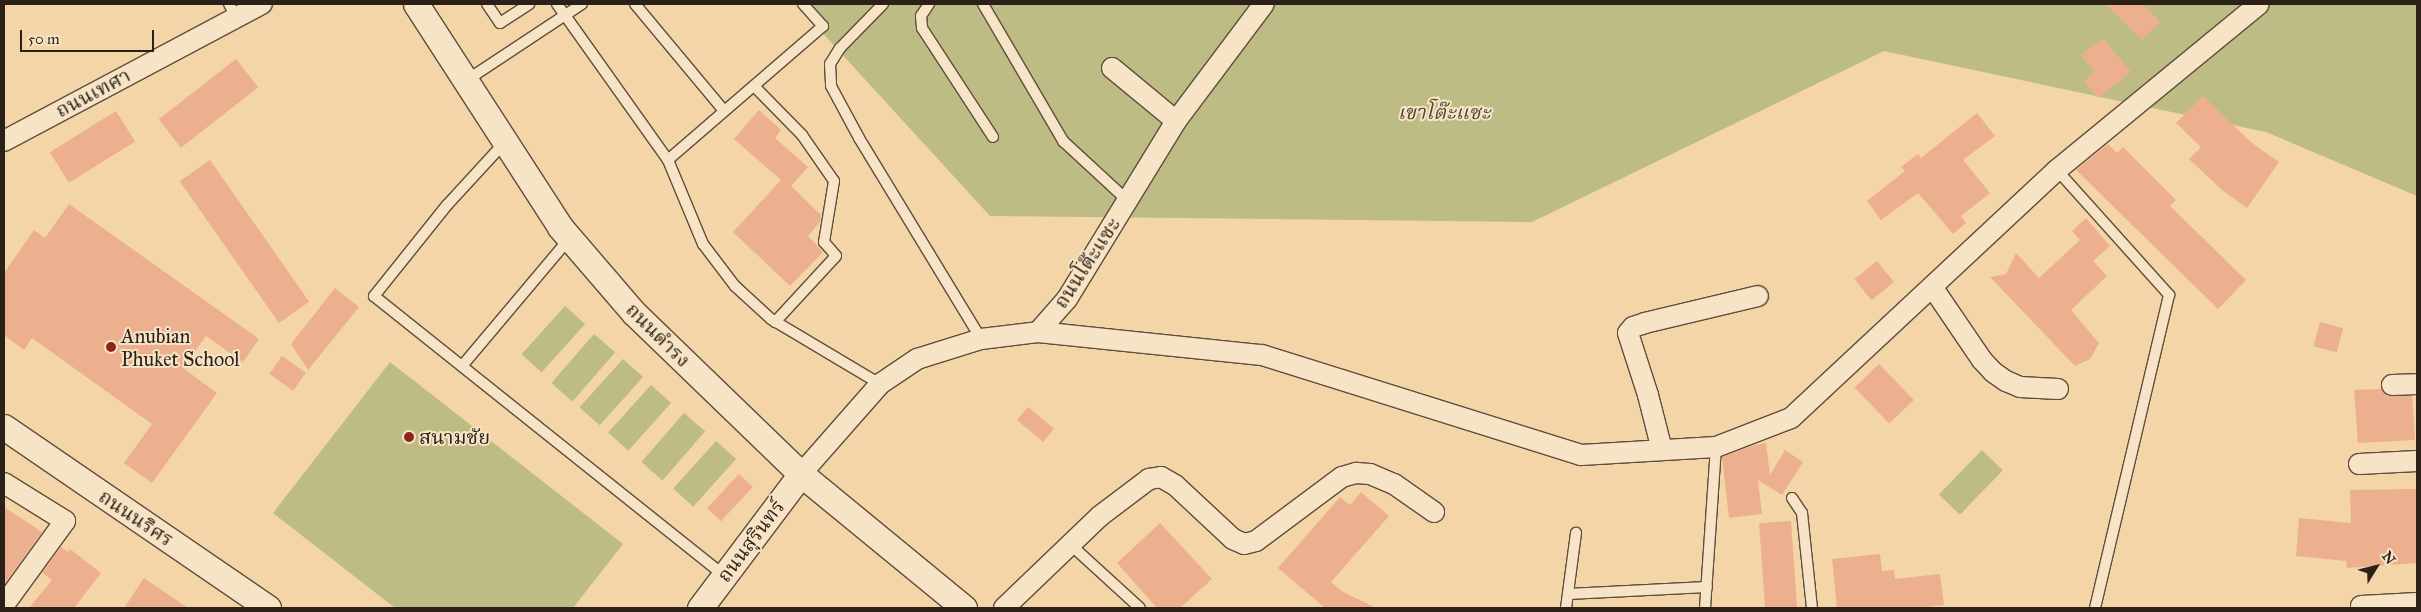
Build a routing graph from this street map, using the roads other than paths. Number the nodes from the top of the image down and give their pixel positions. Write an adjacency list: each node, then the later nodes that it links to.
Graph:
1 (262, 4): 14 (street, ถนนเทศา)
2 (416, 4): 17 (street, ถนนดำรง)
3 (487, 4): 4 (lane)
4 (530, 4)
5 (557, 4): 15 (lane)
6 (582, 4): 15 (lane)
7 (635, 4): 19 (lane)
8 (803, 4): 18 (lane)
9 (883, 4): 32 (lane)
10 (929, 4): 22 (lane)
11 (983, 4): 26 (lane)
12 (1264, 4): 20 (street, ถนนโต๊ะแซะ)
13 (2259, 4): 25 (street)
14 (233, 11): 21 (street, ถนนเทศา)
15 (566, 15): 17 (lane); 24 (lane)
16 (1112, 68): 20 (street)
17 (467, 80): 23 (street, ถนนดำรง)
18 (754, 86): 19 (lane); 30 (lane)
19 (724, 111): 24 (lane)
20 (1176, 121): 26 (street, ถนนโต๊ะแซะ)
21 (4, 138)
22 (993, 138)
23 (505, 142): 27 (street, ถนนดำรง); 33 (lane)
24 (668, 160): 30 (lane)
25 (2057, 170): 28 (street); 63 (lane)
26 (1127, 200): 31 (street, ถนนโต๊ะแซะ)
27 (570, 238): 33 (lane); 43 (street, ถนนดำรง)
28 (1933, 288): 37 (street); 39 (street)
29 (1758, 296): 40 (street)
30 (775, 322): 34 (lane)
31 (1038, 332): 32 (street); 40 (street)
32 (981, 339): 34 (street)
33 (462, 366): 49 (lane)
34 (880, 384): 43 (street)
35 (2417, 384): 36 (street)
36 (2392, 385)
37 (2058, 389)
38 (4, 427): 55 (street, ถนนนริศร)
39 (1716, 447): 40 (street); 50 (lane)
40 (1662, 450)
41 (2417, 460): 42 (street)
42 (2359, 464)
43 (801, 474): 49 (street, ถนนสุรินทร์); 57 (street, ถนนดำรง)
44 (4, 483): 53 (street)
45 (1792, 498): 62 (lane)
46 (1434, 512): 48 (street)
47 (1576, 533): 51 (lane)
48 (1071, 545): 58 (street); 59 (lane)
49 (724, 576): 56 (street, ถนนสุรินทร์)
50 (1707, 587): 51 (lane); 61 (lane)
51 (1568, 594): 60 (lane)
52 (2417, 602): 54 (street)
53 (4, 605)
54 (2361, 606)
55 (268, 608)
56 (700, 608)
57 (964, 608)
58 (1004, 608)
59 (1140, 608)
60 (1566, 608)
61 (1705, 608)
62 (1812, 608)
63 (2095, 608)

